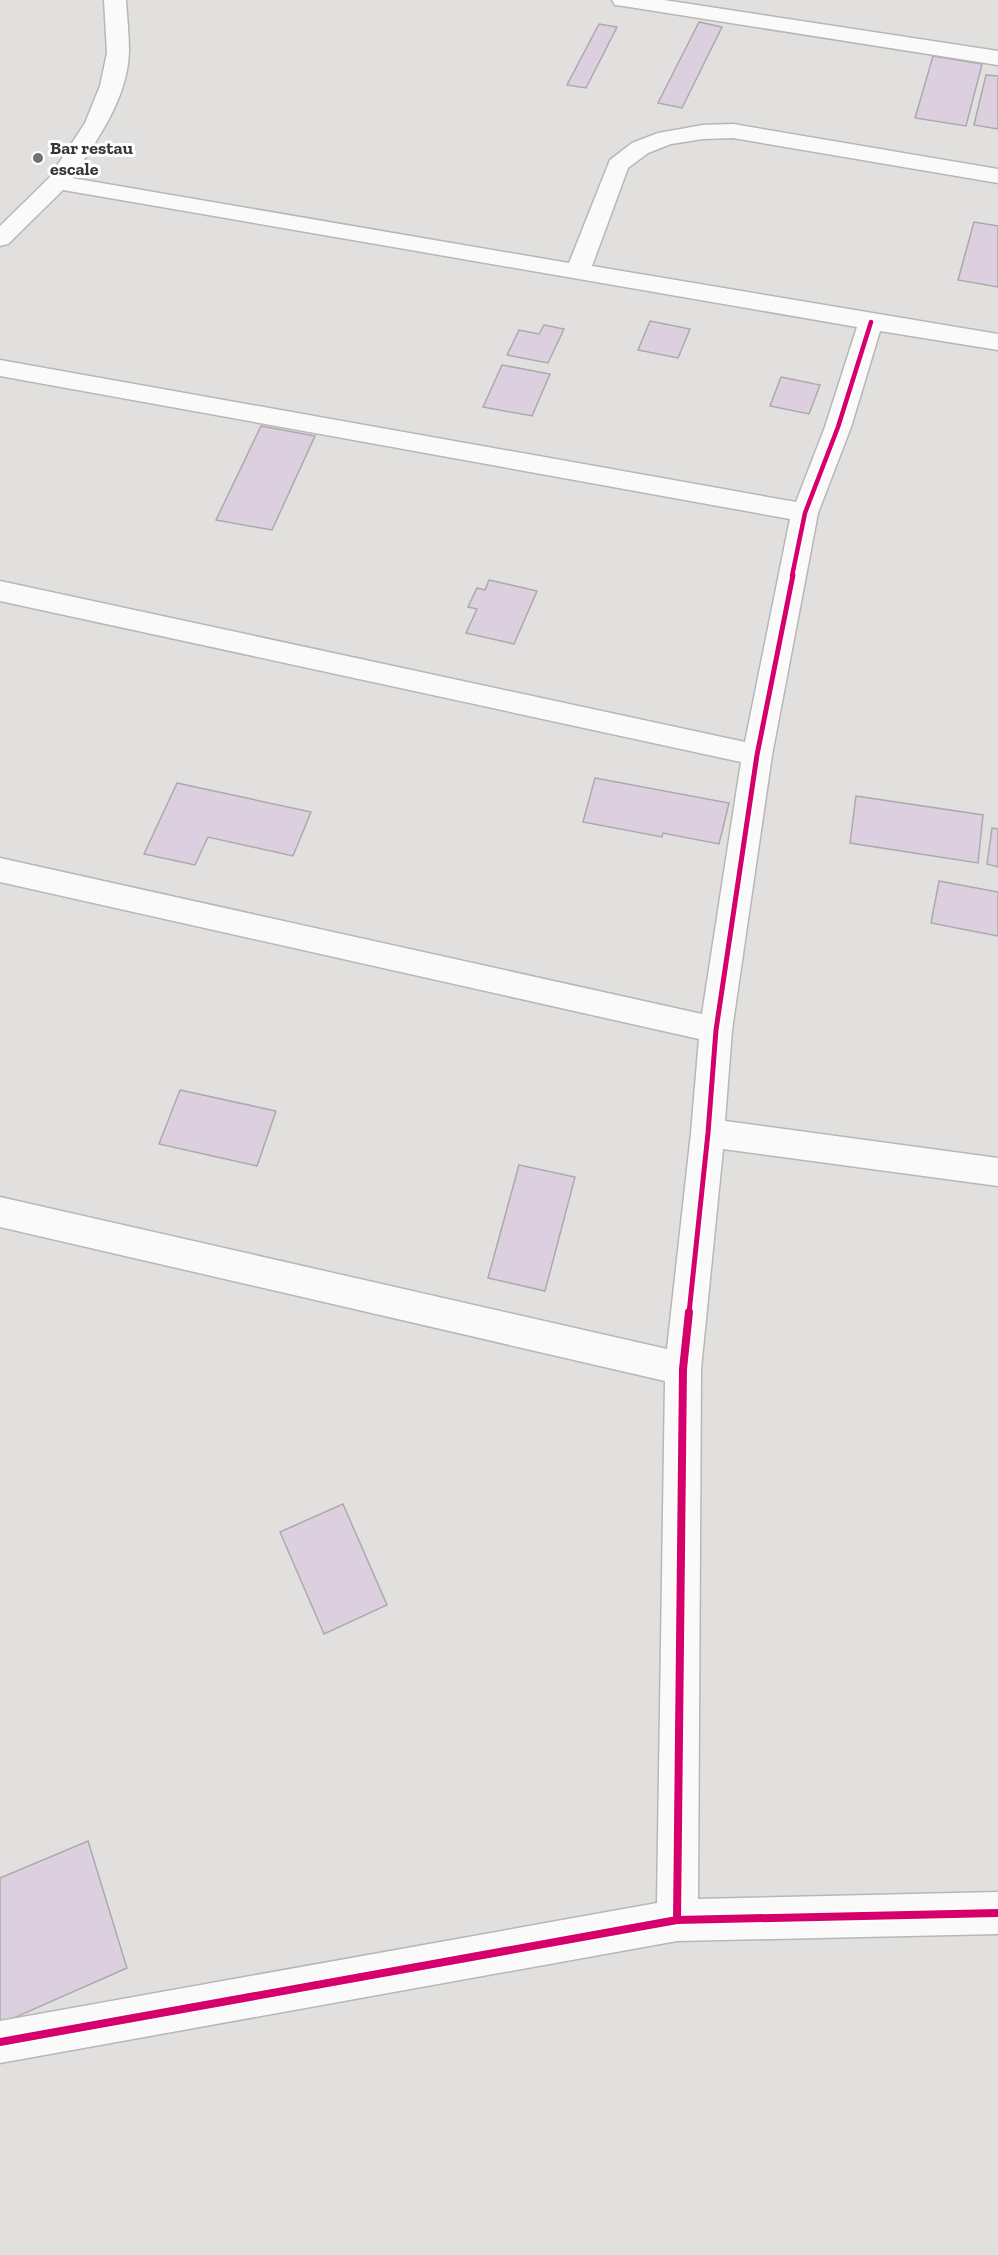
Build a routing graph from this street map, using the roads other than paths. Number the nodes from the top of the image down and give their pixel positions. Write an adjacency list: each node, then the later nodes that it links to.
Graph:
1 (115, 0): 5 (street)
2 (623, 0): 3 (street)
3 (998, 58)
4 (998, 176): 7 (street)
5 (58, 182): 6 (street); 7 (street)
6 (0, 239)
7 (578, 272): 8 (street)
8 (871, 322): 9 (street); 11 (street)
9 (998, 342)
10 (0, 368): 11 (street)
11 (805, 513): 13 (street)
12 (0, 591): 13 (street)
13 (757, 756): 15 (street)
14 (0, 870): 15 (street)
15 (716, 1030): 16 (street)
16 (708, 1133): 17 (street); 19 (street)
17 (998, 1172)
18 (0, 1212): 19 (street)
19 (683, 1369): 21 (street)
20 (997, 1915): 21 (street)
21 (677, 1920): 22 (street)
22 (0, 2042)

